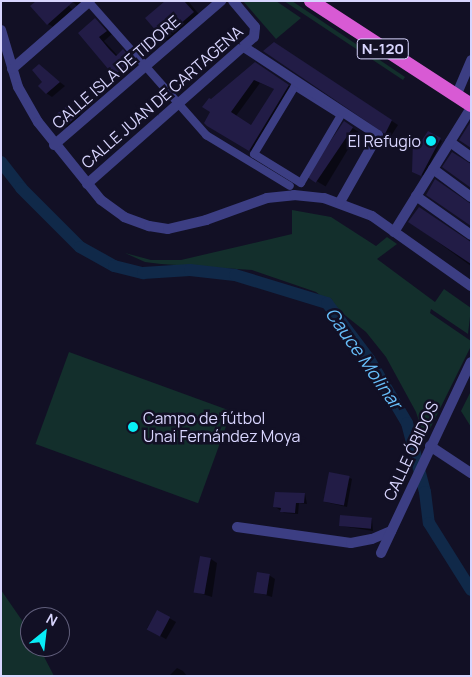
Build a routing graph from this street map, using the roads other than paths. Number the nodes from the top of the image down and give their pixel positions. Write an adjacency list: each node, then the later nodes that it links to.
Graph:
1 (221, 1): 8 (street, CALLE ISLA DE TIDORE)
2 (233, 1): 6 (street, CALLE JUAN DE CARTAGENA)
3 (311, 1): 10 (highway, N-120)
4 (89, 2): 8 (street); 9 (street)
5 (1, 30): 9 (street)
6 (244, 46): 11 (street, CALLE JUAN DE CARTAGENA); 22 (street)
7 (471, 60): 10 (street)
8 (146, 66): 11 (street); 15 (street, CALLE ISLA DE TIDORE)
9 (12, 69): 15 (street)
10 (456, 96): 12 (highway, N-120)
11 (178, 104): 18 (street, CALLE JUAN DE CARTAGENA); 19 (street)
12 (471, 106): 14 (street)
13 (341, 115): 13 (street)
14 (450, 142): 16 (street); 17 (street)
15 (54, 146): 18 (street)
16 (471, 157)
17 (433, 169): 20 (street); 21 (street)
18 (87, 184): 22 (street)
19 (290, 186)
20 (416, 196): 23 (street); 24 (street)
21 (471, 196)
22 (340, 202): 23 (street)
23 (394, 232): 25 (street)
24 (471, 235)
25 (471, 286)
26 (471, 362): 27 (street, CALLE ÓBIDOS)
27 (430, 446): 28 (street); 30 (street, CALLE ÓBIDOS)
28 (471, 472)
29 (237, 527): 30 (street)
30 (391, 531): 31 (street, CALLE ÓBIDOS)
31 (381, 553)

